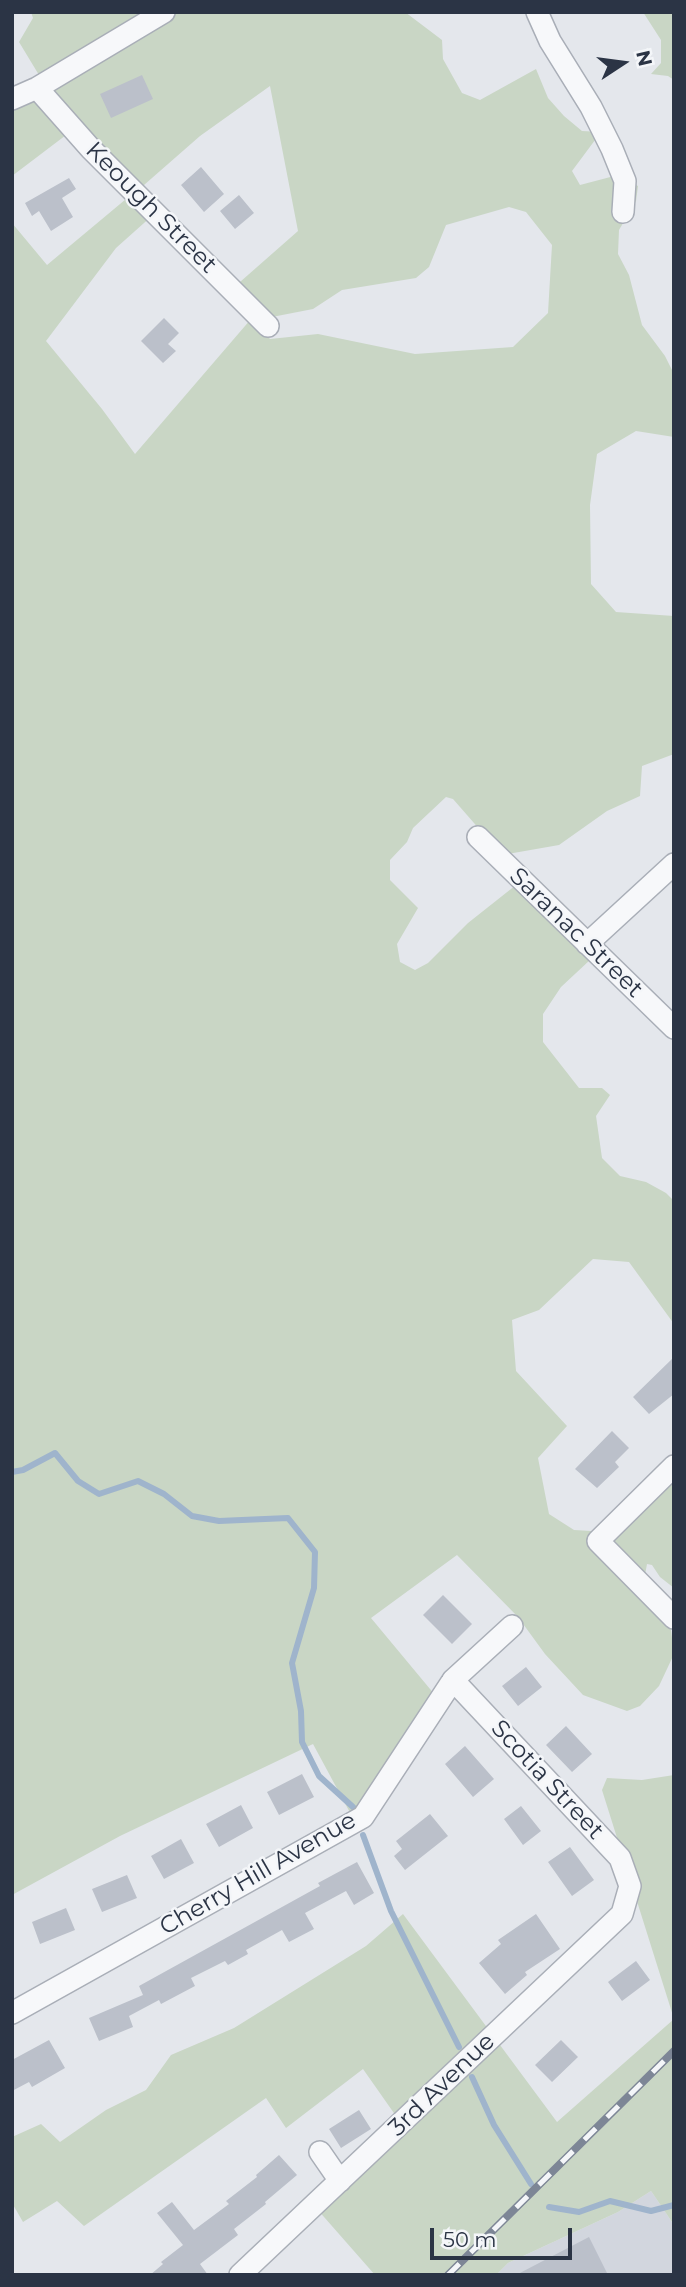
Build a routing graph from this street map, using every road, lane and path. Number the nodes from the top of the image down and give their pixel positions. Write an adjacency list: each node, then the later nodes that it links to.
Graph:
1 (164, 12): 3 (street)
2 (537, 12): 5 (street)
3 (37, 88): 4 (street); 6 (street, Keough Street)
4 (12, 99)
5 (623, 212)
6 (268, 326)
7 (478, 837): 9 (street, Saranac Street)
8 (674, 864): 9 (street)
9 (587, 944): 10 (street, Saranac Street)
10 (674, 1028)
11 (674, 1466): 12 (street)
12 (674, 1618)
13 (512, 1626): 14 (street, Cherry Hill Avenue)
14 (453, 1680): 15 (street, Scotia Street); 16 (street, Cherry Hill Avenue)
15 (630, 1886): 18 (street, 3rd Avenue)
16 (12, 2013)
17 (320, 2152): 18 (street)
18 (340, 2181): 19 (street, 3rd Avenue)
19 (240, 2275)

